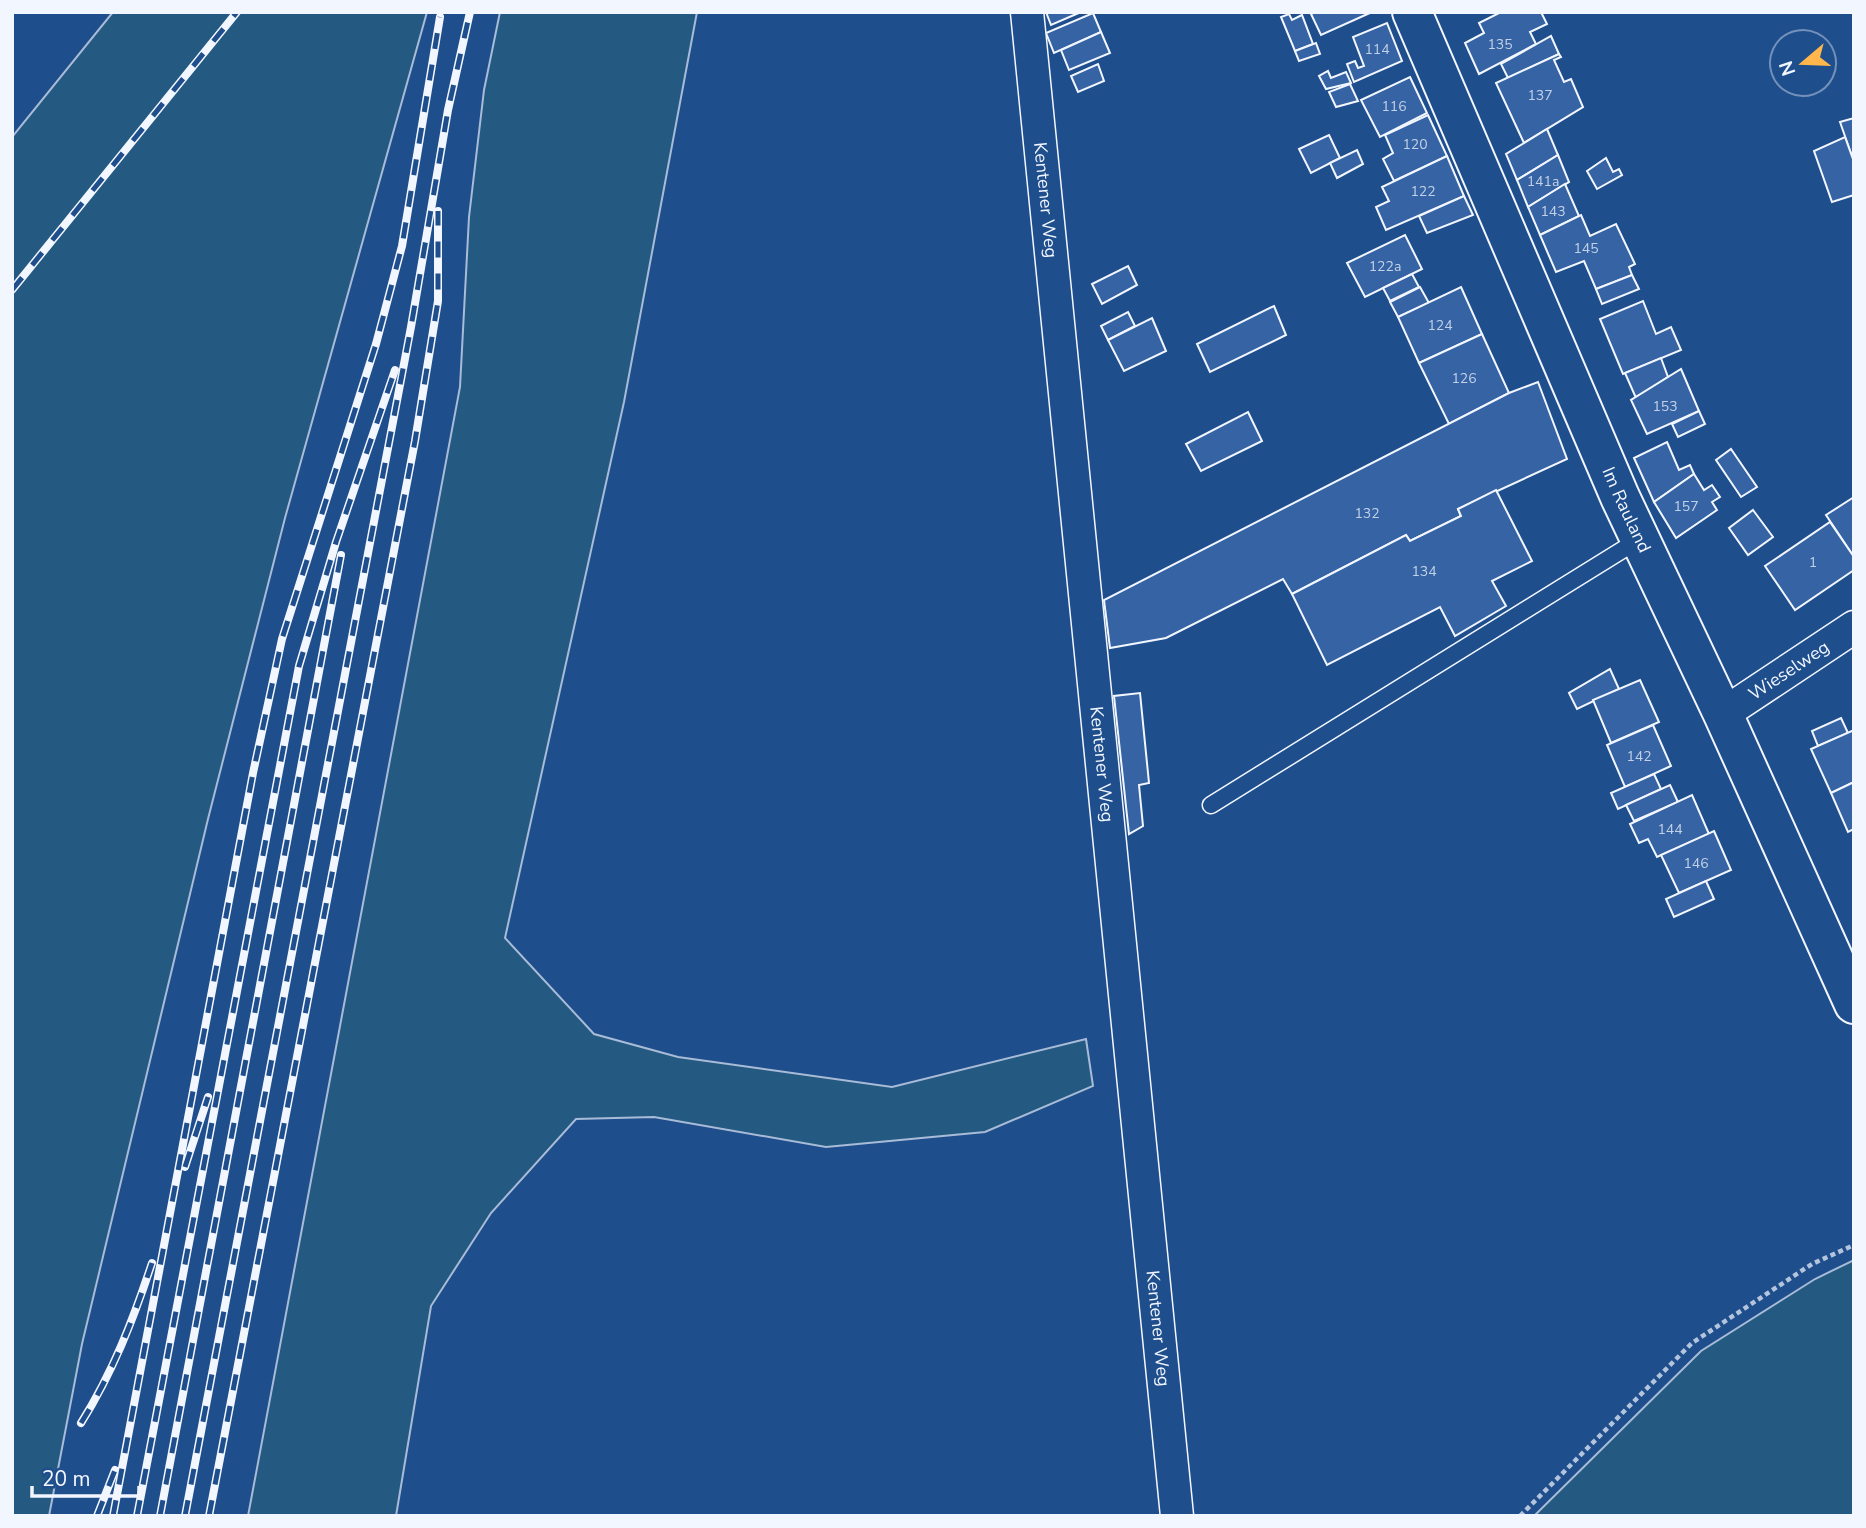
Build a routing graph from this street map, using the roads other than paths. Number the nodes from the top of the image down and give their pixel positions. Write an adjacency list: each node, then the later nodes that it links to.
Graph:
1 (1027, 12): 8 (street, Kentener Weg)
2 (1412, 12): 3 (street, Im Rauland)
3 (1640, 539): 5 (street, Im Rauland); 6 (lane)
4 (1854, 627): 5 (street, Wieselweg)
5 (1723, 714): 7 (street, Im Rauland)
6 (1211, 805)
7 (1854, 1004)
8 (1177, 1516)

